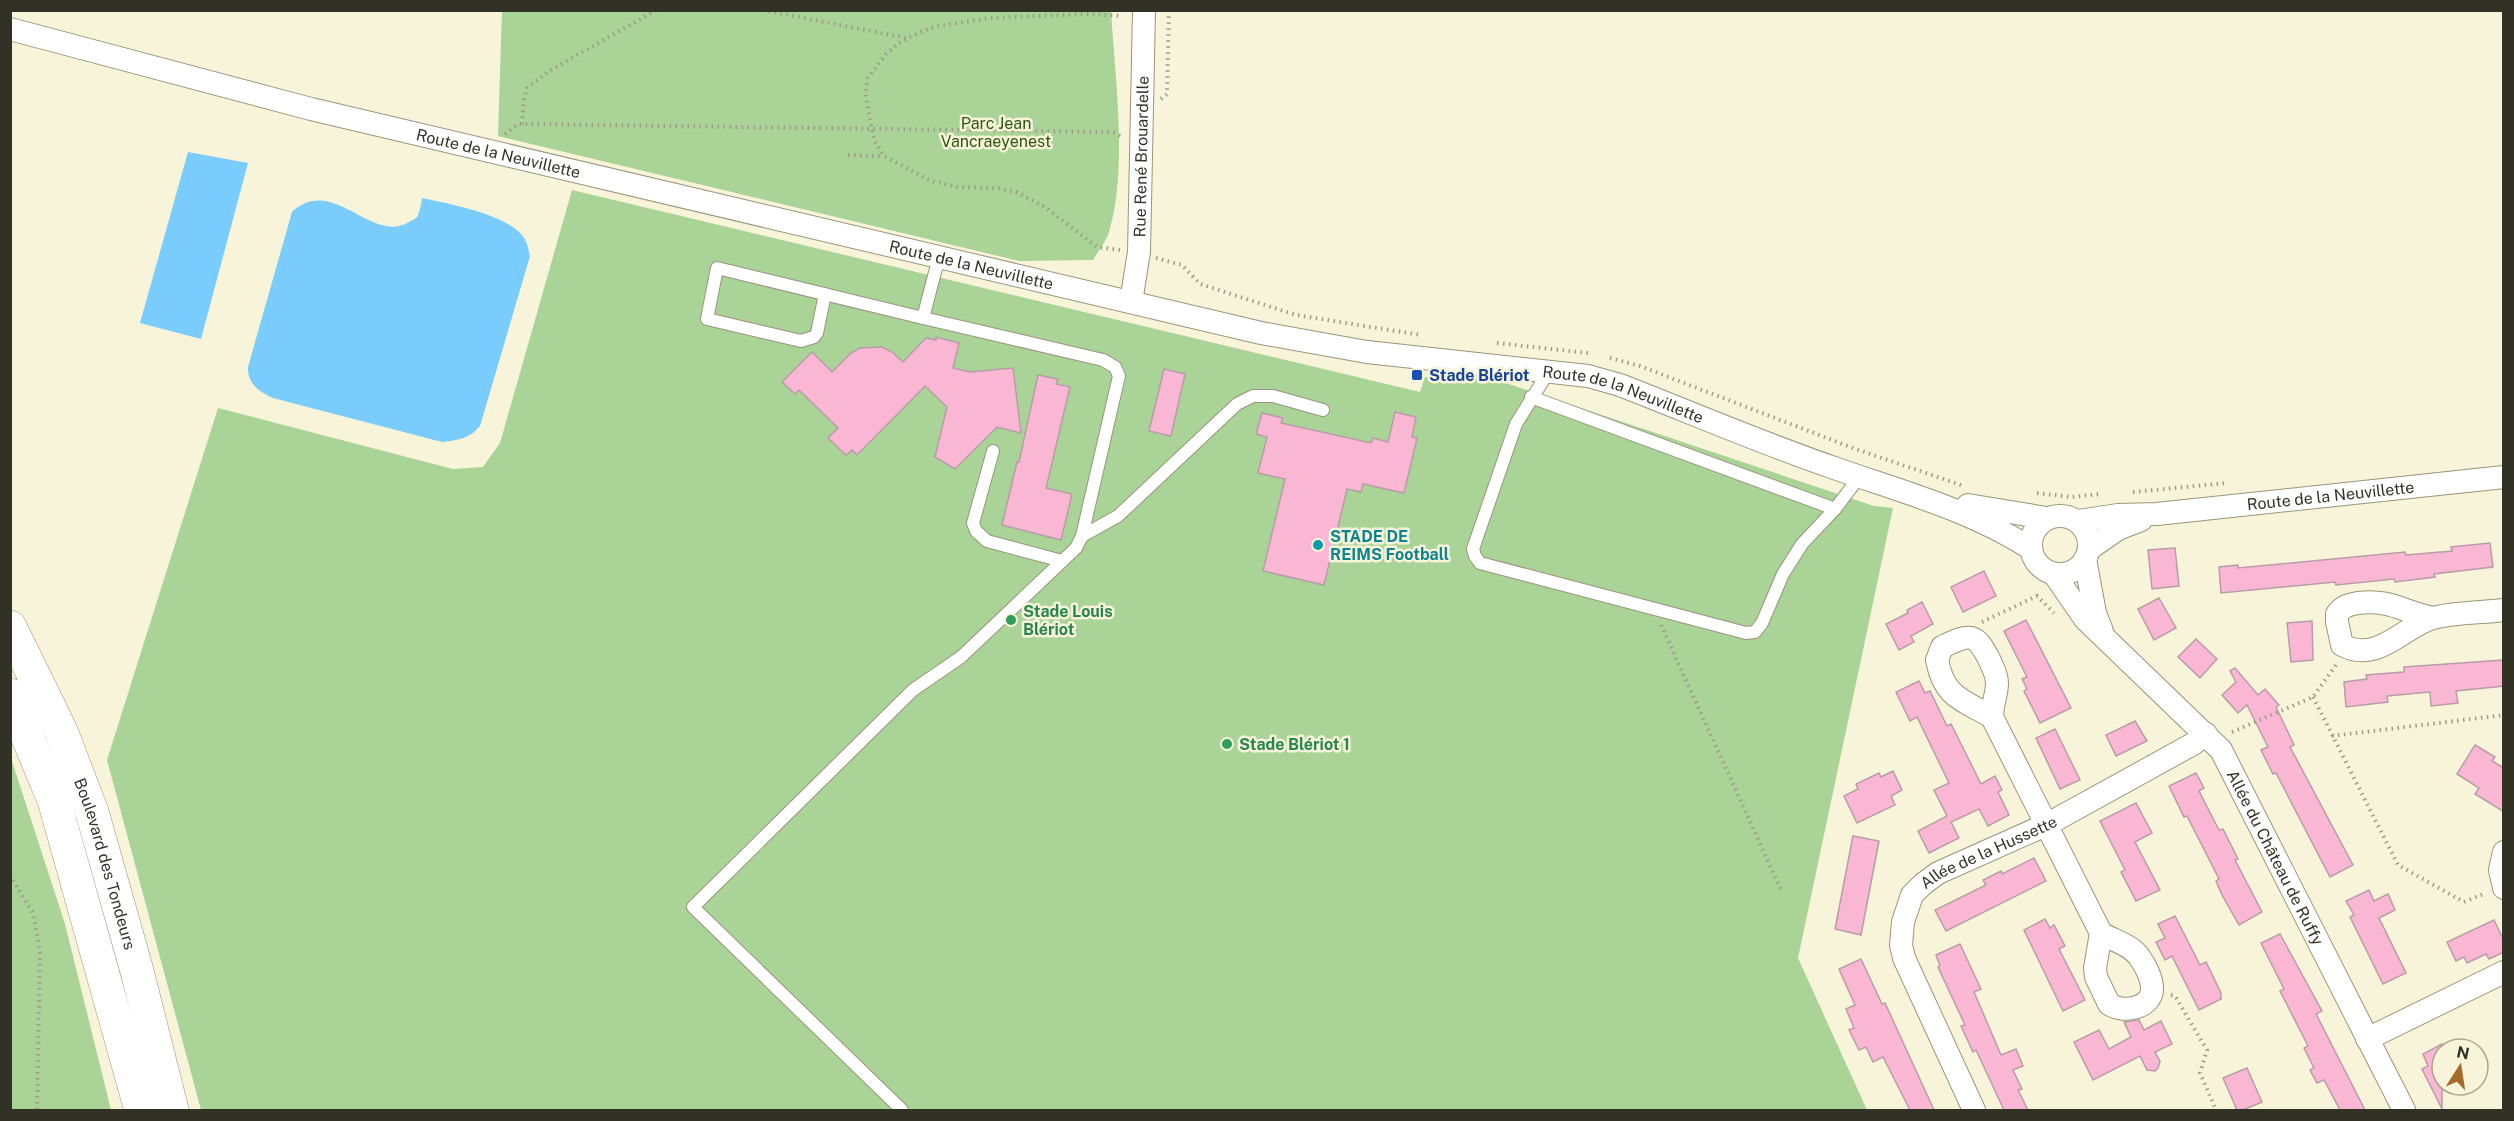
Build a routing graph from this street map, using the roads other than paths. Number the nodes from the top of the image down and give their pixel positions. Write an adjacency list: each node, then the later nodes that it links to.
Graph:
1 (1144, 10): 5 (street, Rue René Brouardelle)
2 (10, 29): 3 (street, Route de la Neuvillette)
3 (939, 257): 5 (street, Route de la Neuvillette); 6 (lane)
4 (825, 294): 4 (lane); 6 (lane)
5 (1131, 302): 7 (street, Route de la Neuvillette)
6 (923, 318): 18 (lane)
7 (1549, 371): 8 (lane); 11 (street, Route de la Neuvillette)
8 (1532, 398): 14 (lane); 14 (lane)
9 (1323, 410): 18 (lane)
10 (993, 451): 21 (lane)
11 (1860, 477): 13 (street, Route de la Neuvillette); 14 (lane)
12 (2504, 477): 15 (street, Route de la Neuvillette)
13 (1930, 499): 16 (street, Route de la Neuvillette); 19 (street, Route de la Neuvillette)
14 (1835, 509)
15 (2157, 514): 17 (street, Route de la Neuvillette); 20 (street, Route de la Neuvillette)
16 (2046, 518): 17 (street); 19 (street)
17 (2078, 521): 20 (street)
18 (1082, 536): 21 (lane)
19 (2030, 548): 22 (street)
20 (2087, 554): 22 (street); 26 (street, Allée du Château de Ruffy)
21 (1062, 561): 38 (lane)
22 (2054, 574): 26 (street, Allée du Château de Ruffy)
23 (2504, 610): 24 (street)
24 (2433, 618): 24 (street)
25 (10, 627): 37 (highway, Boulevard des Tondeurs)
26 (2105, 638): 29 (street, Allée du Château de Ruffy)
27 (10, 695): 36 (highway, Boulevard des Tondeurs)
28 (1992, 717): 28 (street); 30 (street)
29 (2209, 737): 30 (street, Allée de la Hussette); 35 (street, Allée du Château de Ruffy)
30 (2048, 824): 33 (street); 39 (street, Allée de la Hussette)
31 (2504, 852): 32 (street)
32 (2503, 887)
33 (2102, 933): 33 (street)
34 (2504, 972): 35 (street)
35 (2367, 1039): 40 (street, Allée du Château de Ruffy)
36 (141, 1110)
37 (172, 1110)
38 (902, 1110)
39 (1974, 1110)
40 (2404, 1110)

